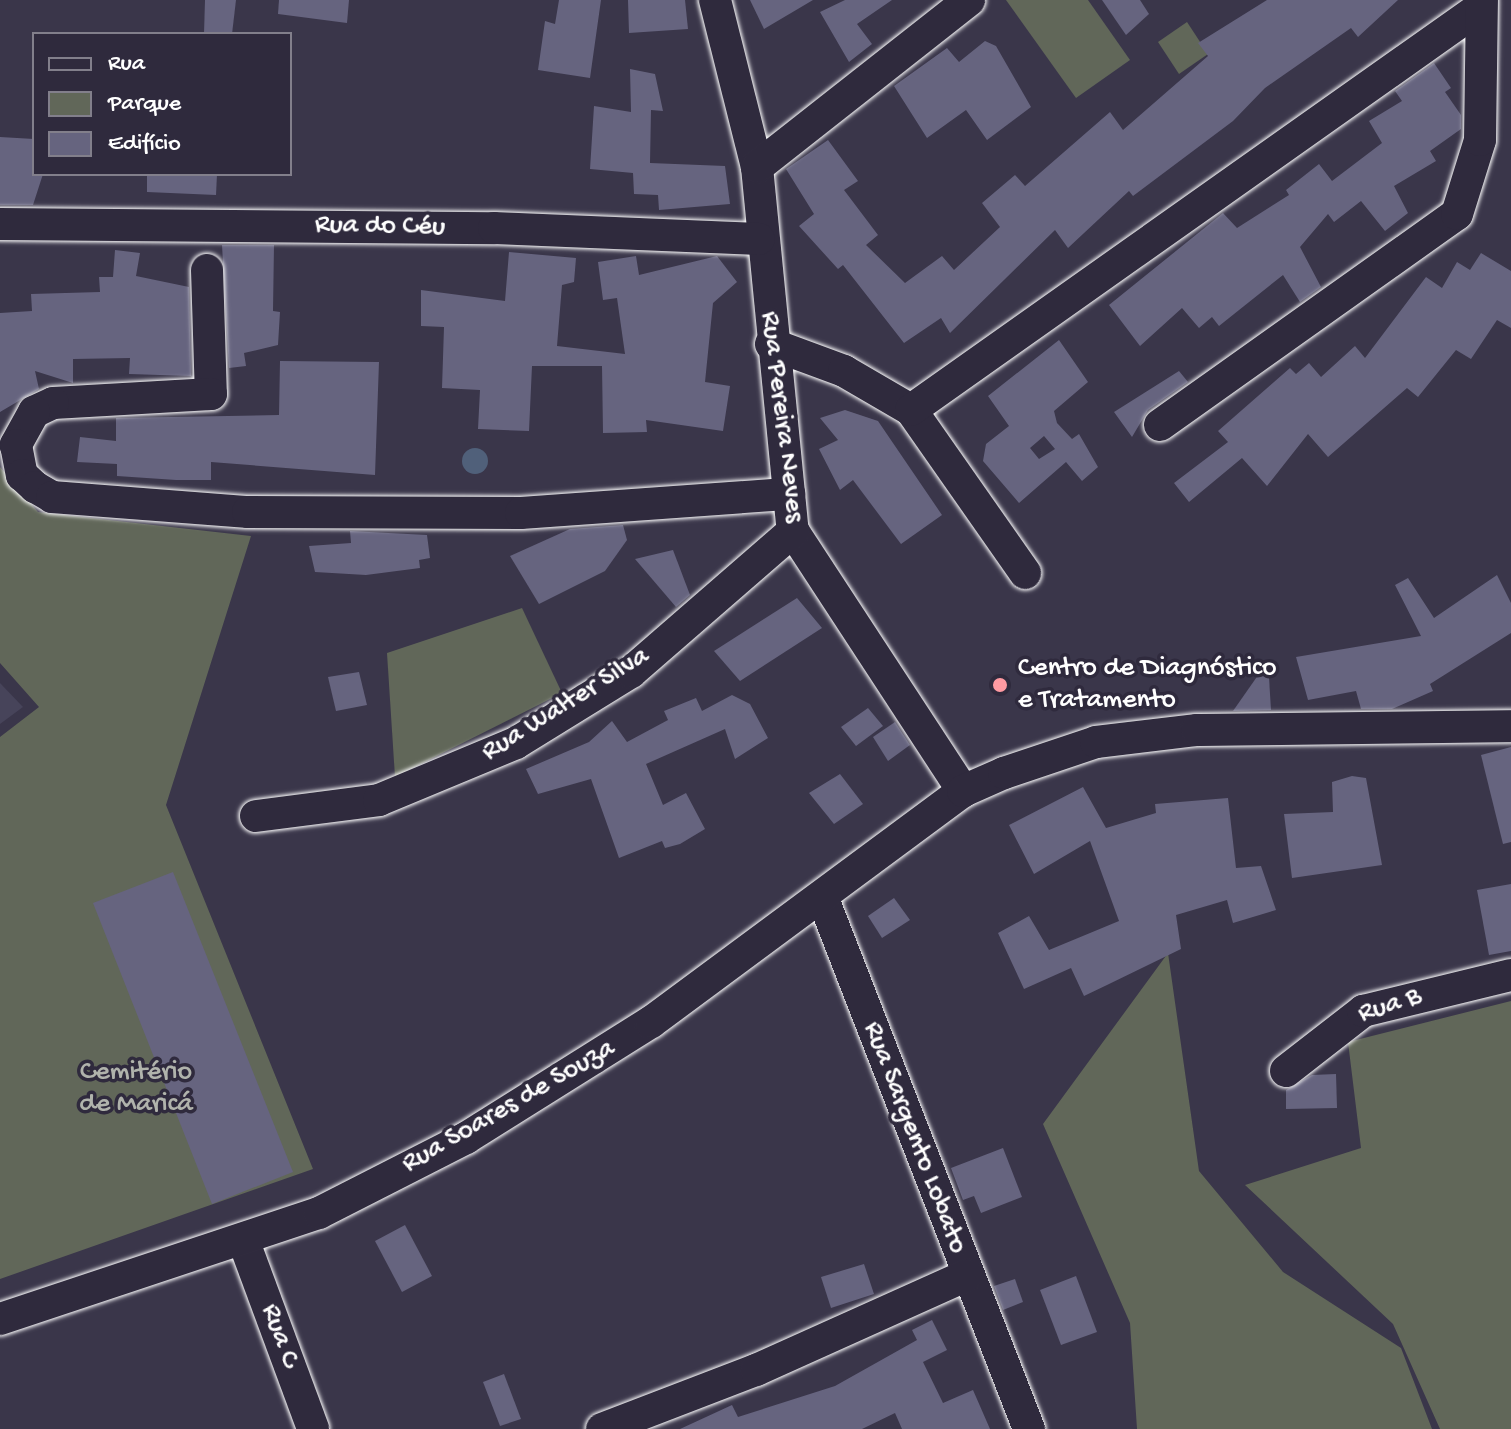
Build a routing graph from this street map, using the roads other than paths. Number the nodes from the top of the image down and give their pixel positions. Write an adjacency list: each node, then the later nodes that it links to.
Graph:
1 (715, 0): 4 (street, Rua Pereira Neves)
2 (969, 0): 4 (street)
3 (1481, 3): 9 (street); 10 (street)
4 (757, 167): 6 (street, Rua Pereira Neves)
5 (0, 224): 6 (street, Rua do Céu)
6 (759, 239): 8 (street, Rua Pereira Neves)
7 (207, 270): 11 (street)
8 (771, 344): 9 (street); 11 (street, Rua Pereira Neves)
9 (911, 410): 13 (street)
10 (1160, 425)
11 (789, 494): 12 (street, Rua Pereira Neves)
12 (793, 531): 15 (street, Rua Pereira Neves); 16 (street, Rua Walter Silva)
13 (1025, 573)
14 (1511, 726): 15 (street, Rua Soares de Souza)
15 (963, 791): 17 (street, Rua Soares de Souza)
16 (256, 816)
17 (823, 899): 20 (street, Rua Soares de Souza); 21 (street, Rua Sargento Lobato)
18 (1511, 975): 19 (street, Rua B)
19 (1286, 1071)
20 (244, 1242): 22 (street, Rua Soares de Souza); 23 (street, Rua C)
21 (967, 1275): 24 (street, Rua Sargento Lobato); 25 (street)
22 (0, 1319)
23 (313, 1429)
24 (602, 1429)
25 (1029, 1429)

